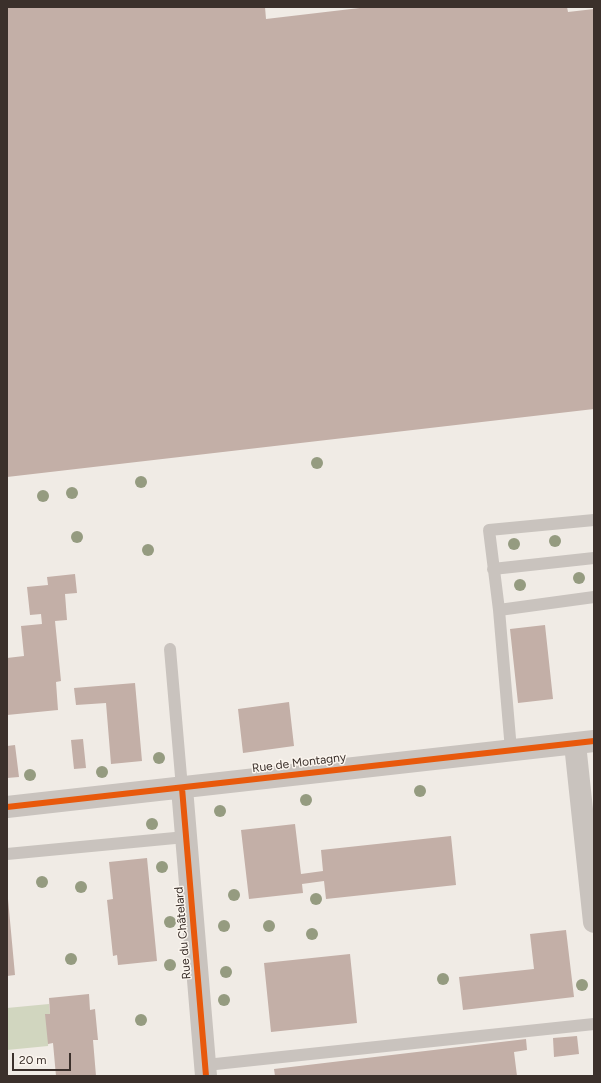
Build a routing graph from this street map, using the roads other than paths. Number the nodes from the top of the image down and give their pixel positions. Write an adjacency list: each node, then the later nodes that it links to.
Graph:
1 (594, 520): 3 (lane)
2 (594, 558): 3 (lane)
3 (493, 568): 5 (lane)
4 (594, 597): 5 (lane)
5 (499, 610): 8 (lane)
6 (170, 649): 9 (lane)
7 (585, 742): 8 (street, Rue de Montagny); 13 (street)
8 (510, 750): 9 (street, Rue de Montagny)
9 (182, 788): 10 (street, Rue de Montagny); 15 (street, Rue du Châtelard)
10 (7, 807)
11 (175, 838): 12 (lane)
12 (7, 854)
13 (594, 922)
14 (594, 1024): 15 (lane)
15 (206, 1071)

